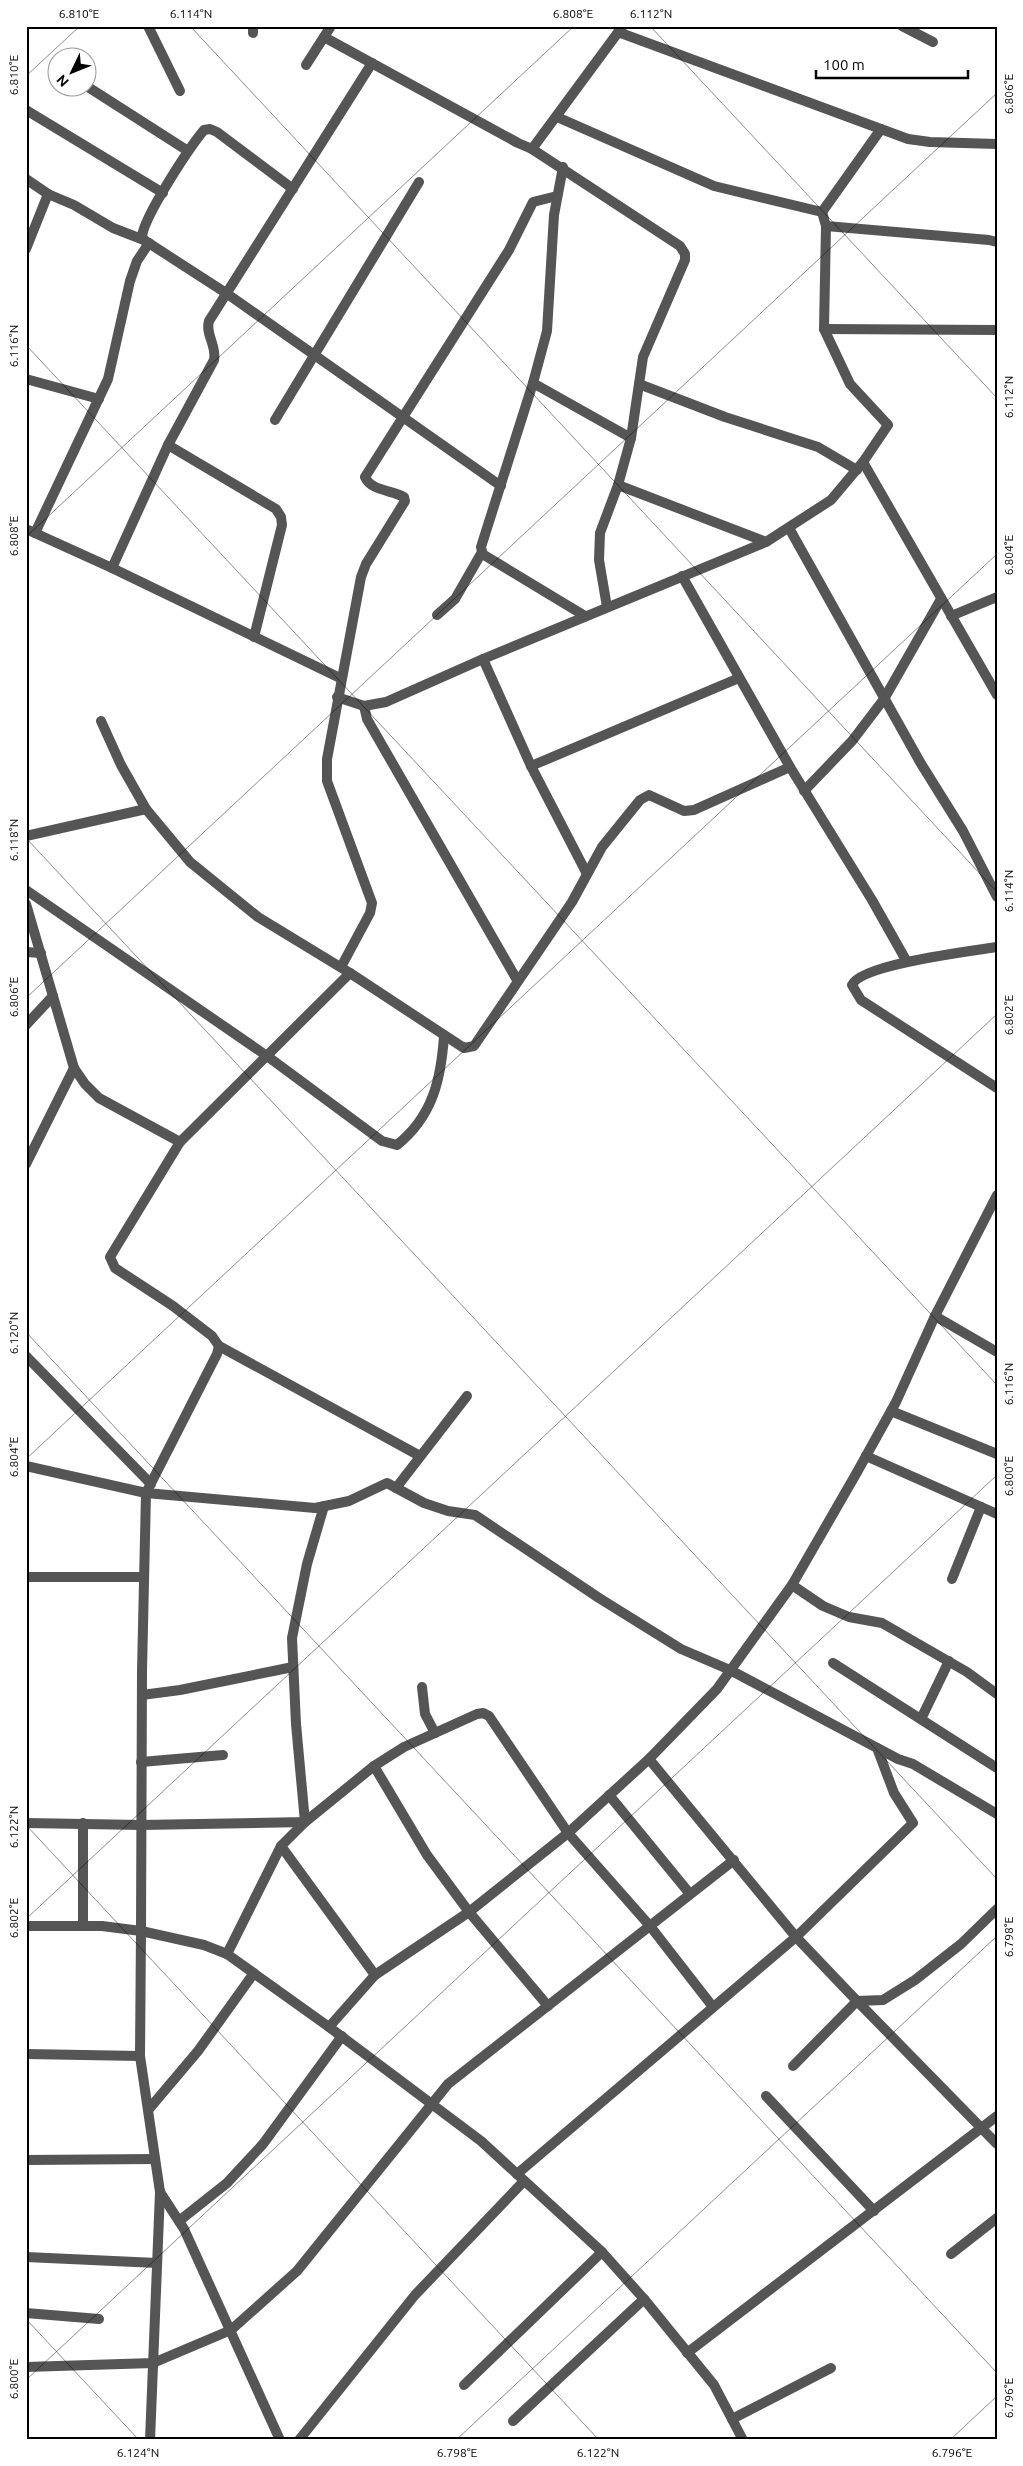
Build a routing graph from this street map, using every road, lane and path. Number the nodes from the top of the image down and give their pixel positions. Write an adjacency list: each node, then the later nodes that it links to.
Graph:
1 (148, 26): 9 (street)
2 (331, 26): 5 (street)
3 (902, 26): 6 (street)
4 (620, 29): 12 (street); 13 (street)
5 (324, 37): 7 (street); 8 (street)
6 (933, 42)
7 (372, 63): 15 (street); 20 (street)
8 (306, 65)
9 (180, 91)
10 (98, 93): 16 (street)
11 (26, 110): 21 (street)
12 (557, 117): 15 (street); 24 (street)
13 (881, 129): 14 (street); 24 (street)
14 (997, 144)
15 (532, 149): 17 (street)
16 (188, 151): 20 (street); 21 (street)
17 (563, 167): 23 (street); 35 (street)
18 (26, 179): 22 (street)
19 (419, 182): 32 (street)
20 (293, 189): 29 (street)
21 (163, 193): 26 (street)
22 (48, 194): 26 (street); 28 (street)
23 (557, 196): 34 (street); 37 (street)
24 (822, 212): 25 (street)
25 (826, 226): 27 (street); 30 (street)
26 (147, 242): 29 (street); 36 (street)
27 (997, 242)
28 (26, 249)
29 (226, 293): 32 (street); 40 (street)
30 (824, 329): 31 (street); 41 (street)
31 (997, 330)
32 (314, 355): 37 (street); 38 (street)
33 (26, 379): 36 (street)
34 (533, 384): 39 (street); 43 (street)
35 (639, 384): 39 (street); 41 (street)
36 (99, 399): 45 (street)
37 (402, 417): 43 (street); 58 (street)
38 (275, 420)
39 (631, 438): 42 (street)
40 (168, 445): 48 (street); 56 (street)
41 (860, 466): 44 (street); 51 (street)
42 (618, 485): 46 (street); 52 (street)
43 (501, 486): 47 (street)
44 (788, 528): 46 (street); 62 (street)
45 (31, 531): 48 (street)
46 (766, 542): 49 (street)
47 (482, 552): 53 (street); 54 (street)
48 (112, 568): 56 (street)
49 (682, 576): 52 (street); 59 (street)
50 (997, 597): 55 (street)
51 (942, 599): 55 (street); 62 (street)
52 (608, 607): 54 (street)
53 (437, 615)
54 (585, 616): 57 (street)
55 (952, 616): 61 (street)
56 (254, 637): 58 (street)
57 (483, 659): 63 (street); 65 (street)
58 (340, 678): 60 (street)
59 (739, 678): 65 (street); 66 (street)
60 (337, 696): 63 (street); 78 (street)
61 (997, 696)
62 (884, 699): 67 (street); 72 (street)
63 (364, 706): 79 (street)
64 (101, 721): 68 (street)
65 (531, 766): 70 (street)
66 (790, 768): 67 (street); 70 (street)
67 (804, 791): 77 (street)
68 (146, 809): 69 (street); 78 (street)
69 (26, 836)
70 (587, 874): 79 (street)
71 (26, 890): 83 (street)
72 (997, 897)
73 (26, 904): 76 (street)
74 (997, 948): 77 (street)
75 (26, 952): 76 (street)
76 (41, 953): 80 (street)
77 (907, 962): 85 (street)
78 (345, 970): 82 (street); 83 (street)
79 (517, 980): 82 (street)
80 (53, 996): 81 (street); 84 (street)
81 (26, 1025)
82 (444, 1036): 83 (street)
83 (266, 1056): 86 (street)
84 (74, 1068): 86 (street); 87 (street)
85 (997, 1088)
86 (180, 1142): 90 (street)
87 (26, 1164)
88 (997, 1195): 89 (street)
89 (936, 1316): 91 (street); 94 (street)
90 (219, 1346): 96 (street); 100 (street)
91 (997, 1352)
92 (26, 1356): 100 (street)
93 (467, 1396): 96 (street)
94 (891, 1411): 95 (street); 97 (street)
95 (997, 1454)
96 (420, 1456): 99 (street)
97 (866, 1456): 102 (street); 107 (street)
98 (26, 1466): 100 (street)
99 (396, 1488): 101 (street); 111 (street)
100 (149, 1489): 101 (street); 105 (street)
101 (324, 1506): 110 (street)
102 (981, 1506): 103 (street); 106 (street)
103 (997, 1514)
104 (26, 1577): 105 (street)
105 (144, 1577): 114 (street)
106 (952, 1579)
107 (792, 1585): 108 (street); 111 (street)
108 (949, 1661): 113 (street); 115 (street)
109 (833, 1663): 115 (street)
110 (293, 1667): 114 (street); 125 (street)
111 (730, 1670): 117 (street); 119 (street)
112 (422, 1686): 116 (street)
113 (996, 1693)
114 (142, 1695): 120 (street)
115 (921, 1719): 122 (street)
116 (435, 1733): 121 (street); 129 (street)
117 (877, 1748): 124 (street); 139 (street)
118 (223, 1755): 120 (street)
119 (649, 1759): 123 (street); 131 (street)
120 (141, 1762): 128 (street)
121 (374, 1766): 125 (street); 134 (street)
122 (997, 1768)
123 (609, 1795): 129 (street); 132 (street)
124 (997, 1814)
125 (305, 1822): 128 (street); 130 (street)
126 (26, 1823): 127 (street)
127 (83, 1823): 128 (street); 136 (street)
128 (141, 1825): 138 (street)
129 (568, 1833): 134 (street); 137 (street)
130 (280, 1846): 140 (street); 142 (street)
131 (734, 1860): 132 (street); 139 (street)
132 (690, 1894): 137 (street)
133 (997, 1909): 143 (street)
134 (469, 1912): 142 (street); 144 (street)
135 (26, 1926): 136 (street)
136 (84, 1926): 138 (street)
137 (650, 1926): 144 (street); 145 (street)
138 (141, 1931): 140 (street); 149 (street)
139 (796, 1937): 143 (street); 145 (street)
140 (226, 1954): 141 (street)
141 (254, 1973): 146 (street); 153 (street)
142 (375, 1975): 146 (street)
143 (857, 2001): 150 (street); 155 (street)
144 (548, 2006): 152 (street)
145 (713, 2007): 159 (street)
146 (330, 2027): 147 (street)
147 (342, 2036): 152 (street); 163 (street)
148 (26, 2054): 149 (street)
149 (140, 2056): 153 (street)
150 (793, 2066)
151 (766, 2096): 161 (street)
152 (433, 2104): 159 (street); 171 (street)
153 (149, 2109): 157 (street)
154 (997, 2116): 155 (street)
155 (981, 2129): 156 (street); 161 (street)
156 (997, 2144)
157 (155, 2159): 158 (street); 160 (street)
158 (26, 2160)
159 (520, 2178): 164 (street); 181 (street)
160 (160, 2192): 163 (street); 167 (street)
161 (874, 2211): 172 (street)
162 (997, 2218): 165 (street)
163 (179, 2222): 171 (street)
164 (602, 2252): 168 (street); 176 (street)
165 (951, 2254)
166 (26, 2257): 167 (street)
167 (157, 2263): 173 (street)
168 (644, 2299): 172 (street); 178 (street)
169 (26, 2313): 170 (street)
170 (98, 2318)
171 (231, 2330): 173 (street); 180 (street)
172 (687, 2353): 177 (street)
173 (154, 2363): 174 (street); 179 (street)
174 (26, 2367)
175 (831, 2368): 177 (street)
176 (464, 2386)
177 (732, 2419): 182 (street)
178 (513, 2421)
179 (150, 2440)
180 (280, 2440)
181 (300, 2440)
182 (744, 2440)

